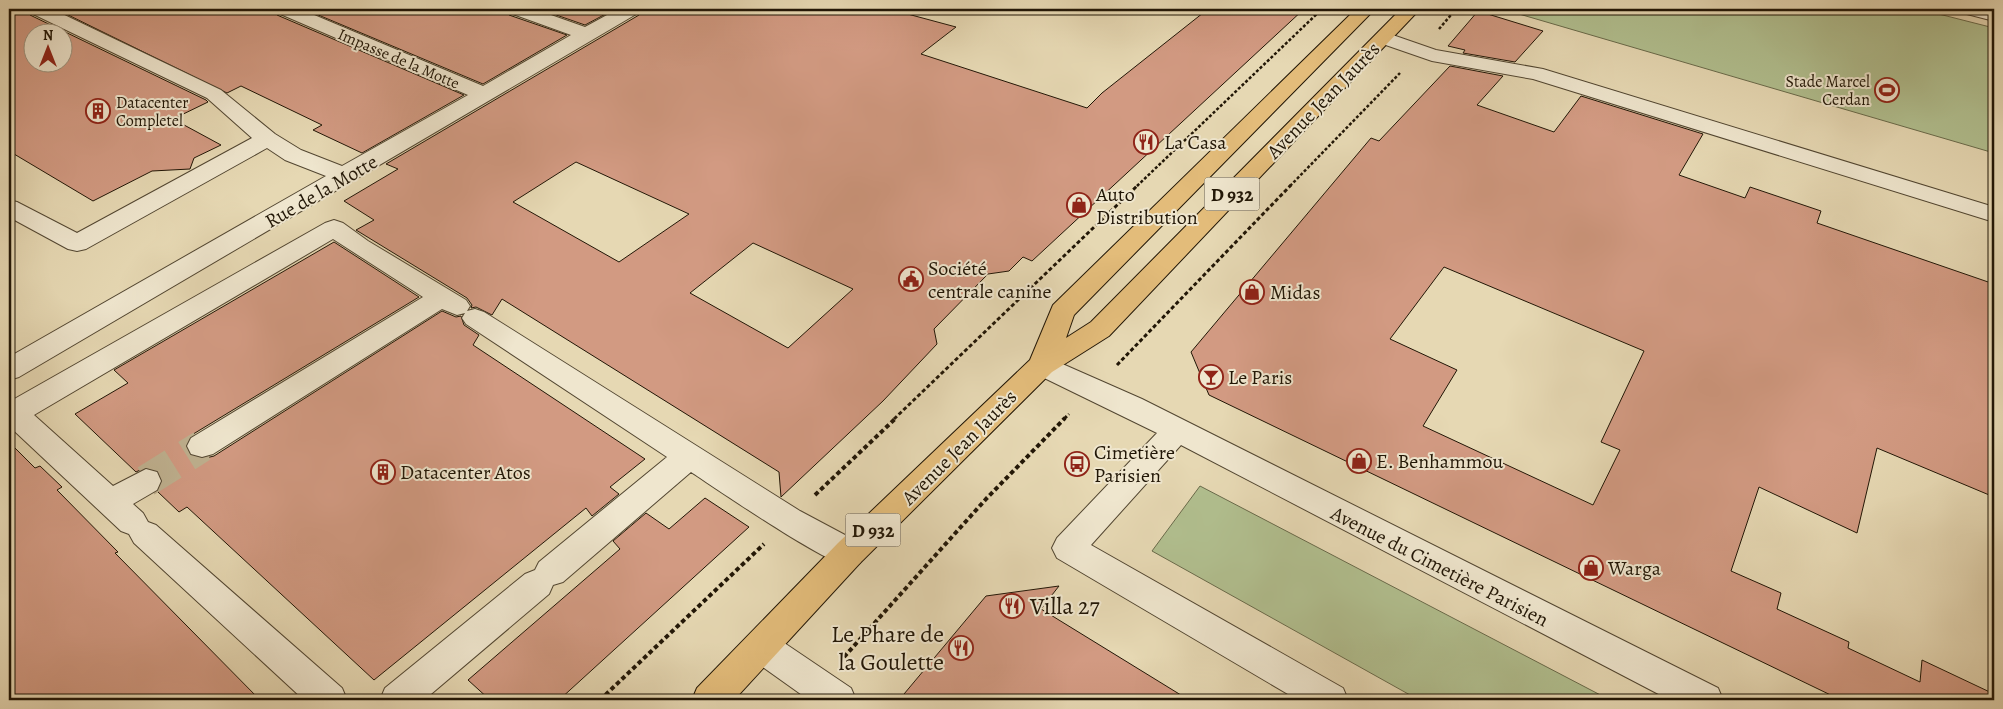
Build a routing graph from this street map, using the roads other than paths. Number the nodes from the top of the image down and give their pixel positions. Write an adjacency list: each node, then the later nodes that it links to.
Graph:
1 (38, 9): 13 (street)
2 (285, 9): 12 (street, Impasse de la Motte)
3 (517, 9): 10 (street)
4 (631, 9): 10 (street, Rue de la Motte)
5 (1366, 9): 9 (main road, Avenue Jean Jaurès / D 932)
6 (1411, 9): 11 (main road, Avenue Jean Jaurès / D 932)
7 (1970, 9): 8 (street)
8 (1994, 15)
9 (1348, 27): 11 (main road, Avenue Jean Jaurès); 18 (main road, Avenue Jean Jaurès / D 932)
10 (588, 36): 12 (street, Rue de la Motte)
11 (1384, 38): 16 (street); 18 (main road, Avenue Jean Jaurès / D 932)
12 (486, 95): 14 (street, Rue de la Motte)
13 (266, 139): 14 (street); 15 (street)
14 (346, 176): 19 (street, Rue de la Motte)
15 (9, 207)
16 (1994, 214)
17 (442, 297): 21 (street); 22 (street); 24 (street)
18 (1042, 365): 20 (street, Avenue du Cimetière Parisien); 25 (main road, Avenue Jean Jaurès / D 932)
19 (9, 370)
20 (1176, 431): 31 (street); 32 (street, Avenue du Cimetière Parisien)
21 (202, 446)
22 (690, 455): 25 (street); 29 (street)
23 (146, 481): 24 (street)
24 (130, 519): 28 (street)
25 (849, 554): 26 (main road, Avenue Jean Jaurès / D 932)
26 (762, 647): 27 (street); 30 (main road, Avenue Jean Jaurès / D 932)
27 (828, 693)
28 (329, 700)
29 (398, 700)
30 (710, 700)
31 (1330, 700)
32 (1704, 700)

